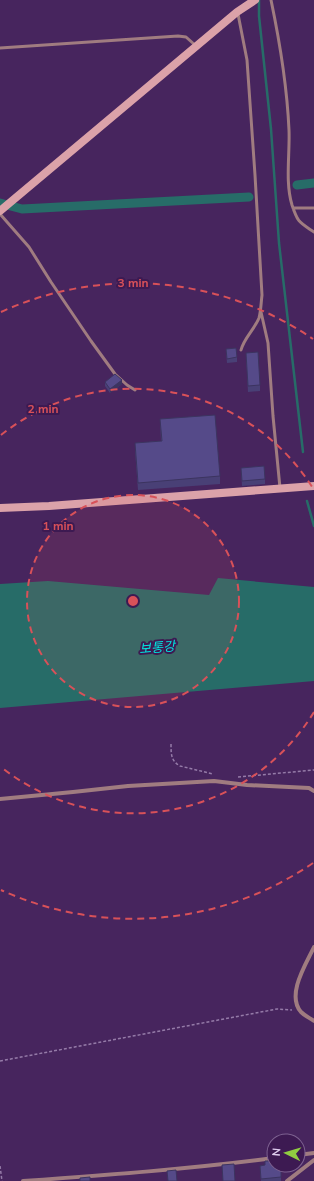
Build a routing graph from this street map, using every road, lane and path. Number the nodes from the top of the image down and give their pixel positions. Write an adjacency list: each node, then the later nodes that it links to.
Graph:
1 (255, 0): 3 (main road)
2 (271, 0): 6 (lane)
3 (237, 12): 4 (main road); 10 (lane)
4 (196, 46): 5 (lane); 8 (main road)
5 (0, 48)
6 (293, 208): 7 (lane); 9 (lane)
7 (314, 208)
8 (0, 212): 12 (lane)
9 (314, 232)
10 (261, 311): 11 (lane); 14 (lane)
11 (241, 350)
12 (136, 390)
13 (314, 486): 14 (main road)
14 (280, 488): 15 (main road)
15 (0, 508)
16 (171, 744): 18 (path)
17 (314, 770): 19 (path)
18 (217, 775)
19 (236, 777)
20 (314, 791): 21 (street)
21 (0, 799)
22 (314, 947): 23 (street)
23 (300, 1011): 24 (street); 25 (path)
24 (314, 1021)
25 (0, 1061)
26 (266, 1159): 30 (street)
27 (314, 1160): 31 (street)
28 (0, 1166): 29 (path)
29 (2, 1181)
30 (23, 1181)
31 (287, 1181)

